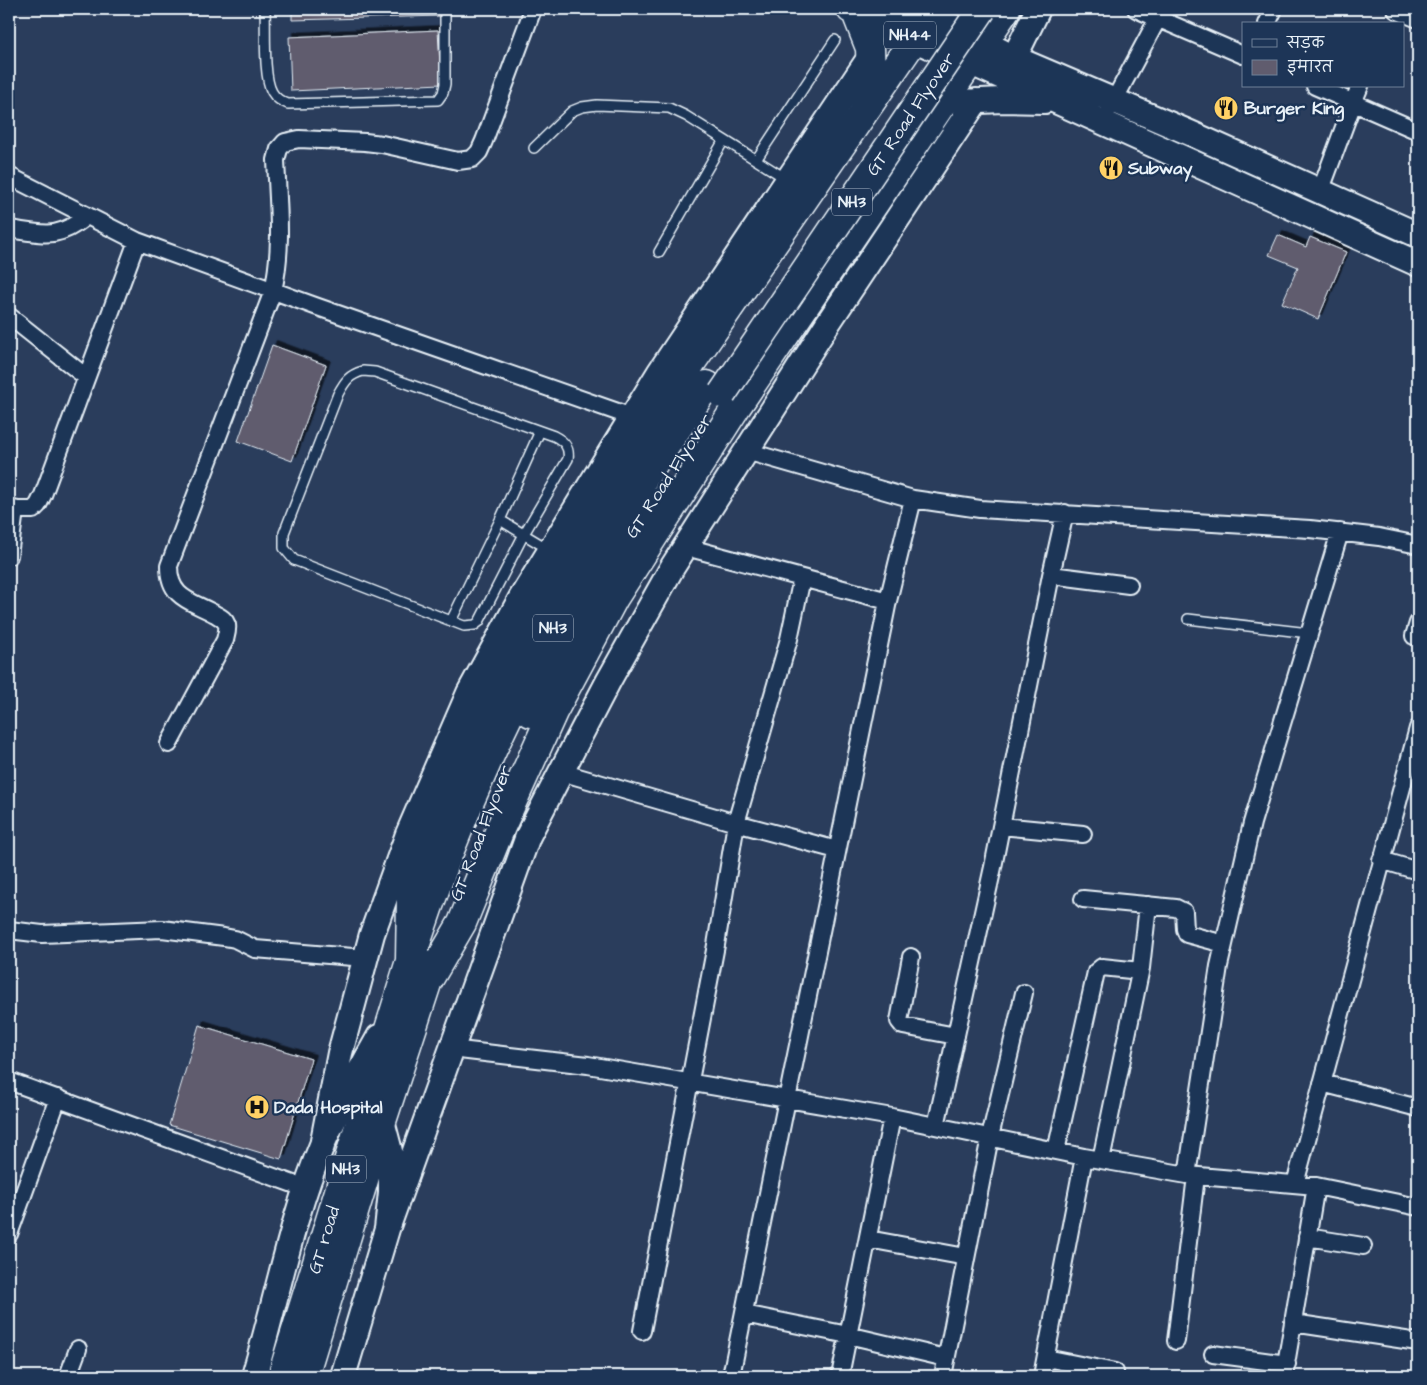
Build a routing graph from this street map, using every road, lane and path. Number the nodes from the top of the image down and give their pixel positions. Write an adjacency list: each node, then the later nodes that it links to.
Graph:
1 (265, 9): 2 (lane)
2 (445, 9)
3 (533, 9): 45 (street)
4 (851, 9): 13 (highway, NH44); 19 (highway)
5 (959, 9): 48 (highway, GT Road Flyover / NH3)
6 (982, 9): 48 (highway, GT Road Flyover / NH3, bridge)
7 (1006, 9): 17 (highway)
8 (1038, 9): 20 (street)
9 (1136, 9): 11 (street)
10 (1274, 9): 15 (street)
11 (1161, 14): 18 (street); 23 (street)
12 (1395, 14): 14 (street)
13 (922, 18): 17 (highway, NH44); 28 (highway)
14 (1418, 19)
15 (1268, 22)
16 (835, 40): 33 (lane)
17 (976, 52): 20 (street); 25 (street); 27 (highway)
18 (1242, 54)
19 (870, 57): 28 (highway); 36 (street)
20 (1014, 58): 23 (street)
21 (1319, 88): 26 (street)
22 (1359, 88): 26 (street)
23 (1115, 100): 29 (street); 35 (street)
24 (976, 101): 25 (street); 27 (street); 51 (street)
25 (1055, 101): 29 (street)
26 (1352, 103): 30 (street); 37 (street)
27 (940, 105): 86 (highway)
28 (865, 111): 84 (highway)
29 (1102, 123): 38 (street)
30 (1418, 131)
31 (724, 140): 32 (lane); 33 (lane); 43 (lane)
32 (534, 148)
33 (756, 160): 36 (lane)
34 (9, 176): 39 (street)
35 (1287, 177): 37 (street); 38 (street)
36 (788, 180): 49 (street)
37 (1320, 192): 41 (street)
38 (1276, 200): 44 (street)
39 (87, 216): 40 (street); 42 (street)
40 (9, 230)
41 (1418, 235)
42 (137, 241): 45 (street); 47 (street)
43 (659, 252)
44 (1417, 258)
45 (273, 291): 49 (street); 70 (street)
46 (9, 316): 47 (street)
47 (86, 377): 53 (street)
48 (714, 390): 84 (highway, GT Road Flyover / NH3); 86 (highway, GT Road Flyover / NH3)
49 (632, 418): 60 (street)
50 (540, 430): 55 (lane); 57 (lane); 67 (lane)
51 (746, 451): 52 (street); 59 (street)
52 (913, 499): 54 (street); 65 (street)
53 (12, 509): 61 (street)
54 (1065, 513): 56 (street); 62 (street)
55 (500, 520): 57 (lane); 67 (lane)
56 (1340, 532): 58 (street); 68 (street)
57 (524, 534): 60 (lane); 67 (lane)
58 (1418, 545)
59 (686, 547): 63 (street); 71 (street)
60 (550, 550): 83 (street)
61 (9, 556)
62 (1051, 575): 64 (street); 73 (street)
63 (802, 578): 65 (street); 72 (street)
64 (1129, 585)
65 (888, 601): 75 (street)
66 (1188, 619): 68 (lane)
67 (451, 621)
68 (1310, 633): 81 (street)
69 (1418, 728): 76 (street)
70 (169, 744)
71 (561, 772): 72 (street); 90 (street)
72 (736, 823): 75 (street); 92 (street)
73 (1001, 826): 74 (street); 89 (street)
74 (1083, 834)
75 (838, 850): 95 (street)
76 (1381, 860): 77 (street); 93 (street)
77 (1418, 871)
78 (1082, 899): 79 (street)
79 (1148, 905): 81 (street); 85 (street)
80 (9, 930): 83 (street)
81 (1224, 944): 105 (street)
82 (911, 957): 89 (street)
83 (365, 958): 101 (street)
84 (410, 961): 88 (highway, GT road / NH3)
85 (1140, 971): 102 (street); 104 (street)
86 (428, 981): 98 (highway, GT road / NH3)
87 (1024, 993): 100 (street)
88 (394, 1011): 101 (street); 130 (highway, GT road / NH3)
89 (956, 1036): 99 (street)
90 (451, 1049): 92 (street); 110 (street)
91 (9, 1081): 94 (street)
92 (690, 1082): 95 (street); 118 (street)
93 (1322, 1083): 96 (street); 106 (street)
94 (58, 1098): 108 (street); 111 (street)
95 (787, 1099): 97 (street); 116 (street)
96 (1418, 1108)
97 (892, 1117): 99 (street); 113 (street)
98 (382, 1121): 110 (street); 131 (highway, GT road / NH3)
99 (936, 1126): 100 (street)
100 (990, 1137): 102 (street); 115 (street)
101 (322, 1146): 108 (street)
102 (1056, 1150): 103 (street)
103 (1084, 1157): 104 (street); 125 (street)
104 (1101, 1160): 105 (street)
105 (1192, 1176): 106 (street); 120 (street)
106 (1295, 1184): 107 (street)
107 (1316, 1186): 109 (street); 112 (street)
108 (307, 1189): 129 (street)
109 (1418, 1207)
110 (387, 1229): 132 (street)
111 (9, 1234)
112 (1307, 1237): 114 (street); 117 (street)
113 (868, 1239): 115 (street); 119 (street)
114 (1363, 1246)
115 (966, 1258): 124 (street)
116 (744, 1314): 119 (street); 133 (street)
117 (1292, 1323): 121 (street); 126 (street)
118 (642, 1331)
119 (848, 1335): 124 (street); 134 (street)
120 (1176, 1342)
121 (1418, 1342)
122 (78, 1349): 128 (street)
123 (1212, 1354): 126 (street)
124 (946, 1358): 135 (street)
125 (1046, 1358): 127 (street); 136 (street)
126 (1286, 1370)
127 (1115, 1372)
128 (68, 1376)
129 (254, 1376)
130 (282, 1376)
131 (304, 1376)
132 (343, 1376)
133 (731, 1376)
134 (840, 1376)
135 (943, 1376)
136 (1042, 1376)

